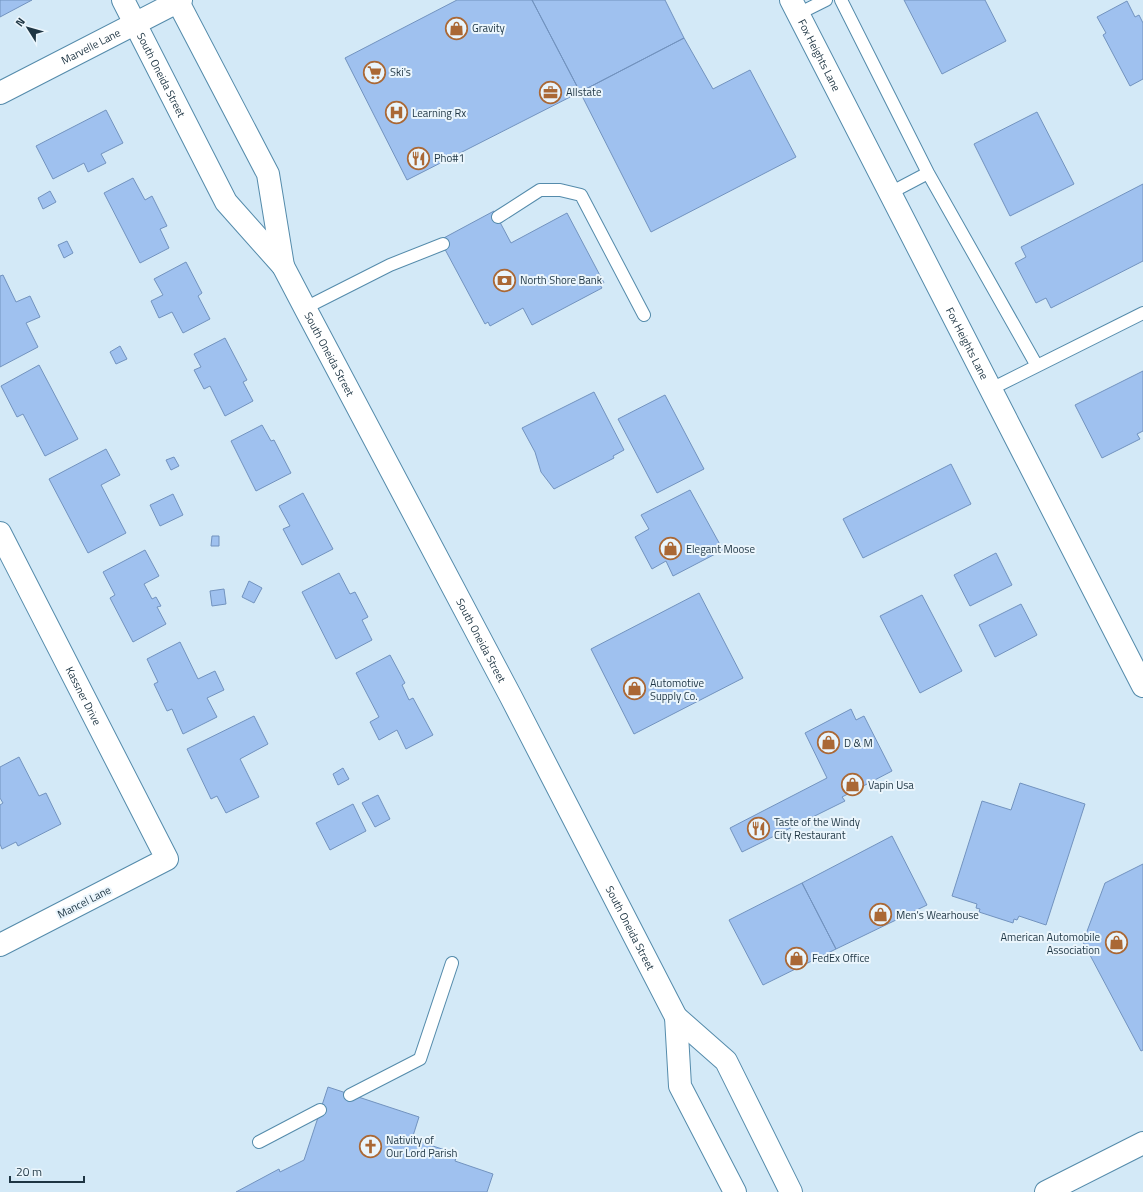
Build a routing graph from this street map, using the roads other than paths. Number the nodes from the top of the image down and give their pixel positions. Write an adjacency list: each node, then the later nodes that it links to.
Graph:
1 (123, 0): 6 (street, South Oneida Street)
2 (826, 0): 5 (lane)
3 (841, 0): 8 (lane)
4 (179, 1): 6 (street, Marvelle Lane); 12 (street, South Oneida Street)
5 (795, 7): 9 (street, Fox Heights Lane)
6 (135, 24): 7 (street, Marvelle Lane); 12 (street, South Oneida Street)
7 (0, 93)
8 (928, 173): 9 (lane); 16 (lane)
9 (890, 193): 17 (street, Fox Heights Lane)
10 (498, 217): 15 (lane)
11 (443, 244): 13 (lane)
12 (283, 266): 13 (street, South Oneida Street)
13 (305, 308): 23 (street, South Oneida Street)
14 (1143, 313): 16 (lane)
15 (644, 315)
16 (1037, 366): 17 (lane)
17 (991, 389): 19 (street, Fox Heights Lane)
18 (0, 533): 20 (street, Kassner Drive)
19 (1143, 686)
20 (167, 859): 21 (street, Mancel Lane)
21 (0, 945)
22 (452, 963): 24 (lane)
23 (676, 1017): 28 (street, South Oneida Street); 29 (street, South Oneida Street)
24 (350, 1095)
25 (320, 1110): 26 (lane)
26 (259, 1142)
27 (1143, 1143): 30 (street)
28 (735, 1192)
29 (791, 1192)
30 (1046, 1192)

